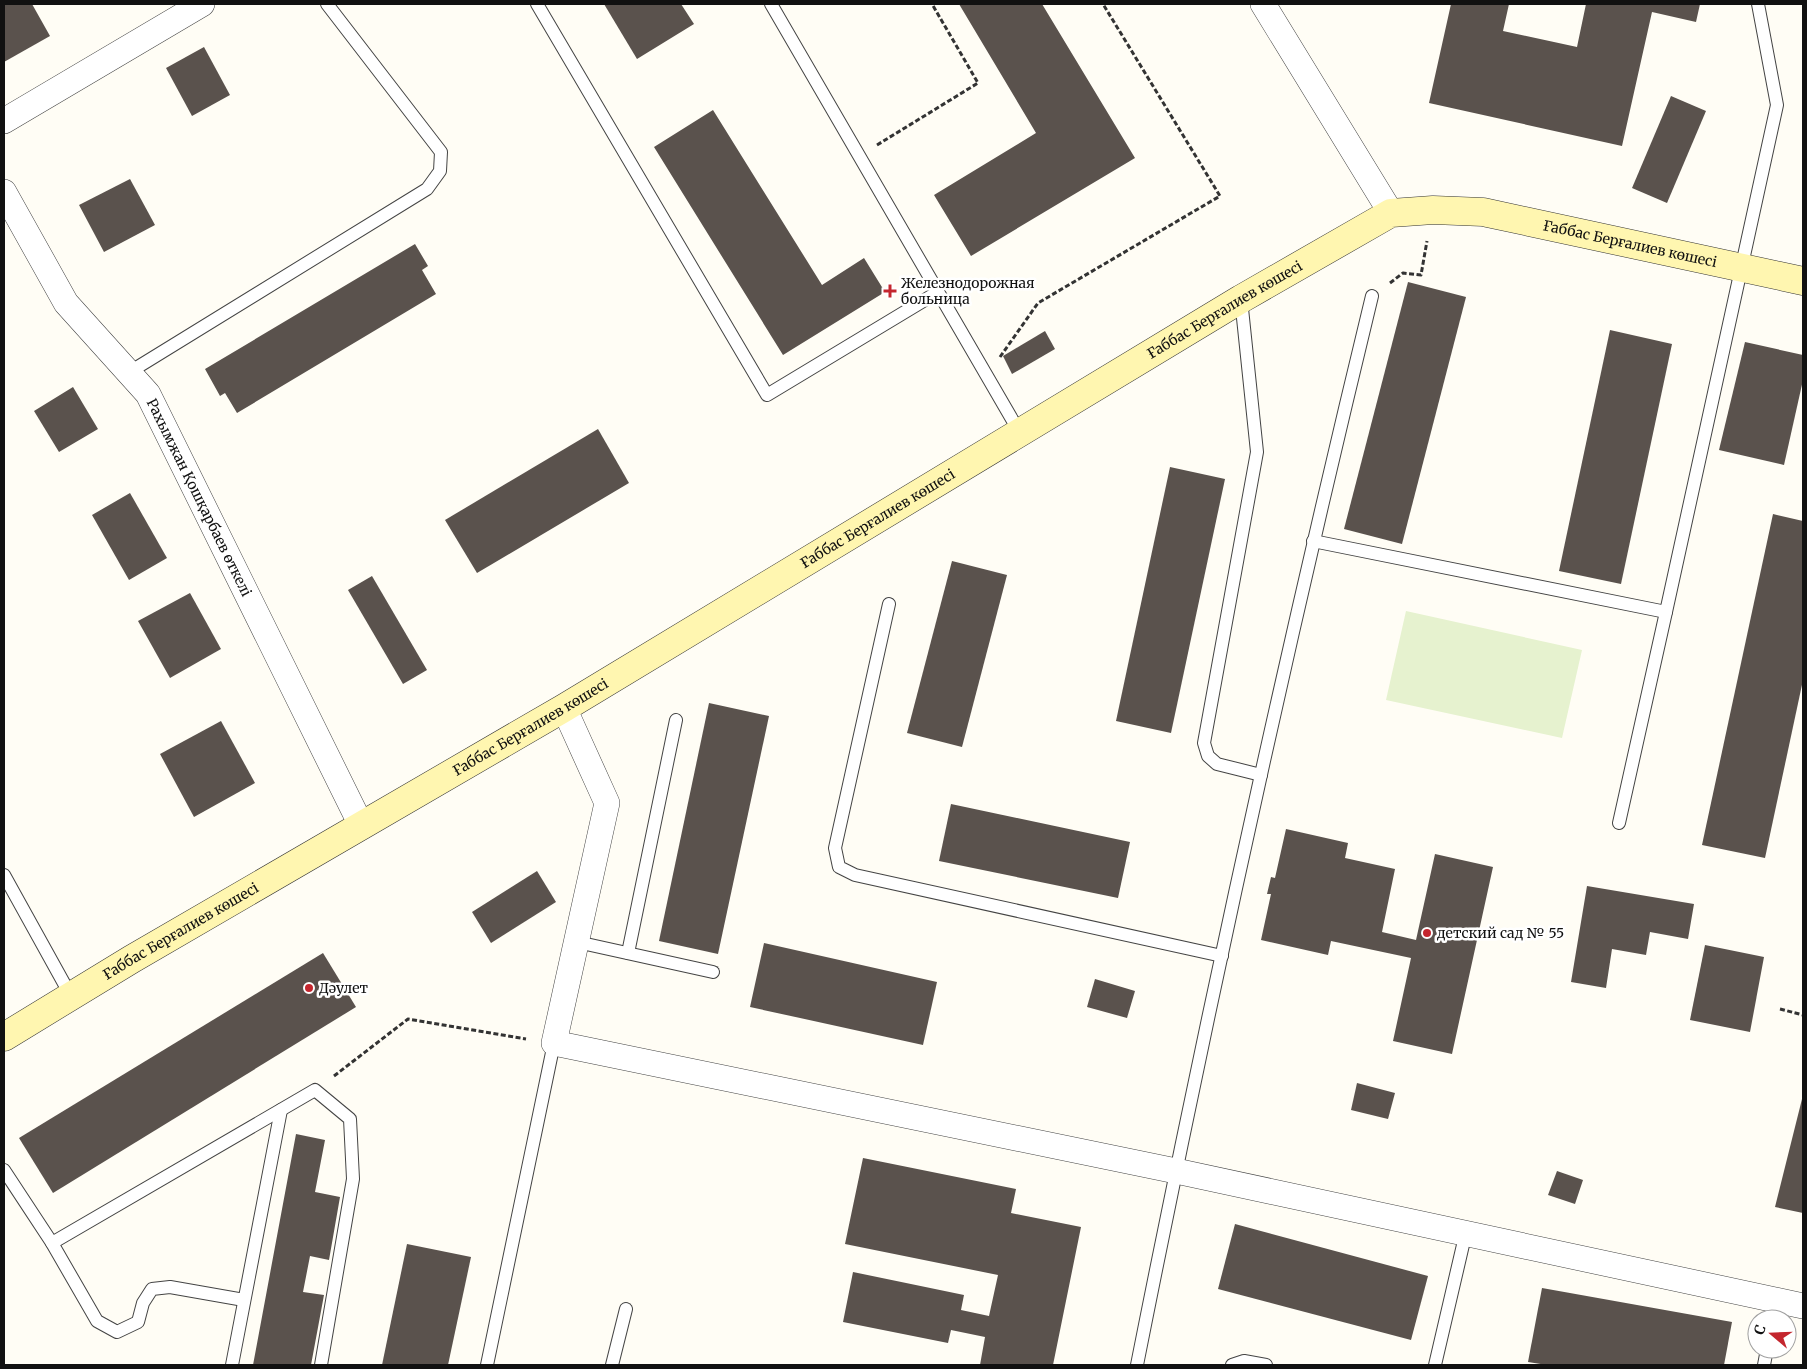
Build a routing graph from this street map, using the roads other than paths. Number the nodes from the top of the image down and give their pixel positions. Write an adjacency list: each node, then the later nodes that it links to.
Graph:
1 (202, 4): 7 (street)
2 (327, 4): 15 (lane)
3 (537, 4): 12 (lane)
4 (770, 4): 12 (lane)
5 (1263, 4): 9 (street)
6 (1758, 4): 10 (lane)
7 (4, 121)
8 (4, 192): 15 (street, Рахымжан Қошқарбаев өткелі)
9 (1391, 213): 10 (main road, Ғаббас Берғалиев көшесі); 14 (main road, Ғаббас Берғалиев көшесі)
10 (1741, 266): 11 (main road, Ғаббас Берғалиев көшесі); 19 (lane)
11 (1803, 280)
12 (938, 292): 16 (lane)
13 (1372, 296): 17 (lane)
14 (1241, 299): 16 (main road, Ғаббас Берғалиев көшесі); 22 (lane)
15 (128, 373): 24 (street, Рахымжан Қошқарбаев өткелі)
16 (1020, 433): 20 (main road, Ғаббас Берғалиев көшесі)
17 (1313, 541): 19 (lane); 22 (lane)
18 (889, 604): 28 (lane)
19 (1666, 612): 23 (lane)
20 (564, 708): 24 (main road, Ғаббас Берғалиев көшесі); 26 (street)
21 (676, 720): 27 (lane)
22 (1261, 776): 28 (lane)
23 (1619, 823)
24 (361, 825): 30 (main road, Ғаббас Берғалиев көшесі)
25 (4, 875): 30 (lane)
26 (577, 942): 27 (lane); 32 (street)
27 (628, 953): 29 (lane)
28 (1222, 956): 35 (lane)
29 (713, 972)
30 (71, 996): 31 (main road, Ғаббас Берғалиев көшесі)
31 (4, 1036)
32 (554, 1043): 35 (street); 45 (lane)
33 (281, 1110): 37 (lane); 38 (lane); 44 (lane)
34 (4, 1170): 37 (lane)
35 (1176, 1170): 36 (street); 47 (lane)
36 (1466, 1232): 41 (street); 50 (lane)
37 (52, 1243): 38 (lane)
38 (244, 1300): 43 (lane)
39 (1803, 1306): 42 (street)
40 (626, 1309): 46 (lane)
41 (1771, 1309)
42 (1782, 1309)
43 (232, 1365)
44 (321, 1365)
45 (487, 1365)
46 (612, 1365)
47 (1136, 1365)
48 (1232, 1365): 49 (lane)
49 (1266, 1365)
50 (1436, 1365)

